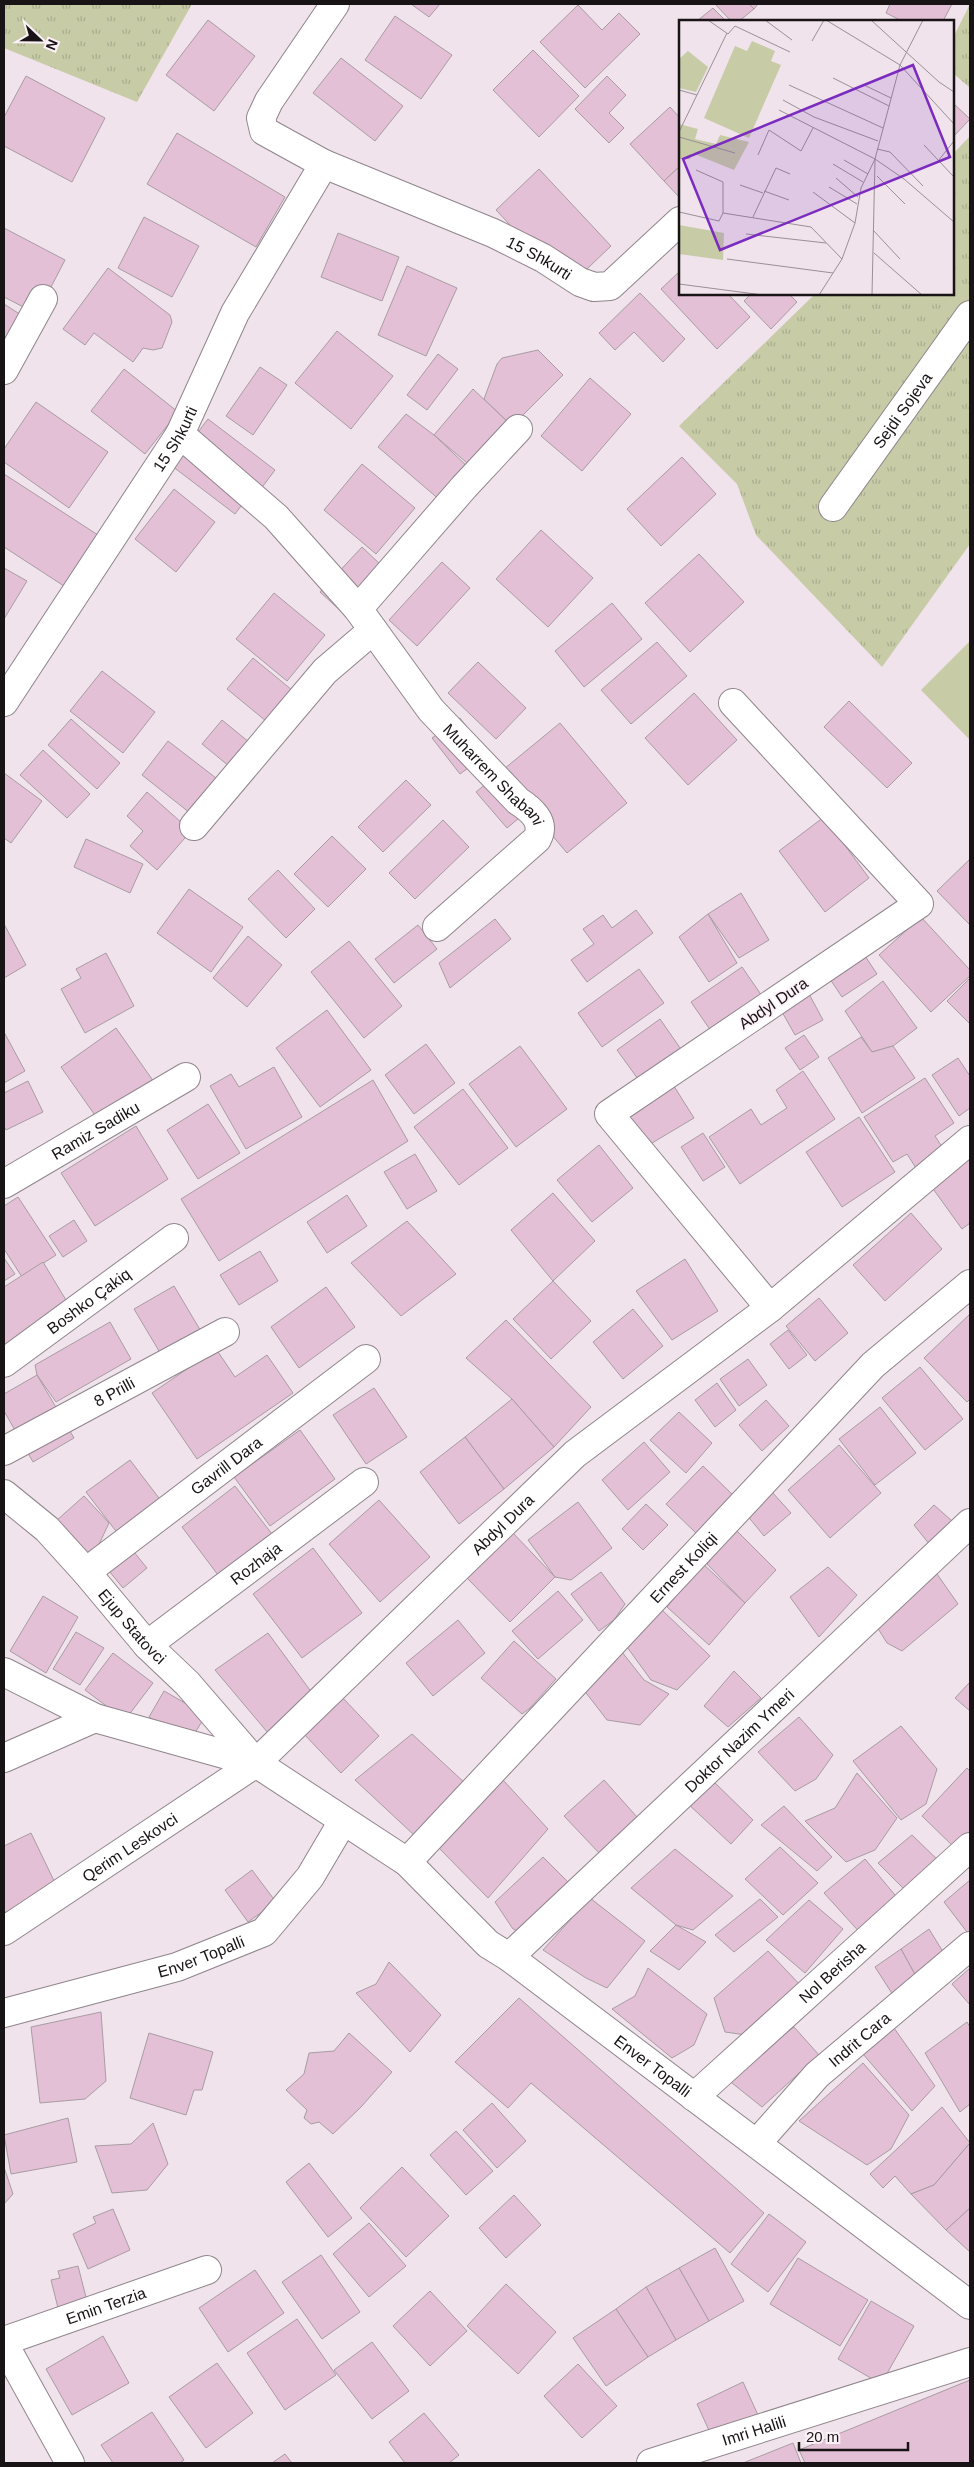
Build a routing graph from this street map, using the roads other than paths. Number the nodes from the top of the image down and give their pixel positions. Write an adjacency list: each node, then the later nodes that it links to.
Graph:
1 (335, 4): 2 (street, 15 Shkurti)
2 (324, 164): 3 (street, 15 Shkurti); 8 (street, 15 Shkurti)
3 (679, 222)
4 (43, 299): 6 (street)
5 (970, 315): 9 (street, Sejdi Sojeva)
6 (4, 370)
7 (518, 429): 10 (street)
8 (180, 434): 10 (street, Muharrem Shabani); 11 (street, 15 Shkurti)
9 (833, 507)
10 (366, 620): 13 (street); 14 (street, Muharrem Shabani)
11 (4, 702)
12 (733, 703): 20 (street, Abdyl Dura)
13 (194, 826)
14 (437, 927)
15 (186, 1077): 17 (street, Ramiz Sadiku)
16 (970, 1140): 20 (street, Abdyl Dura)
17 (4, 1184)
18 (174, 1238): 23 (street, Boshko Çakiq)
19 (970, 1284): 36 (street, Ernest Koliqi)
20 (770, 1308): 33 (street, Abdyl Dura)
21 (225, 1332): 24 (street, 8 Prilli)
22 (366, 1359): 28 (street, Gavrill Dara)
23 (4, 1362)
24 (4, 1451)
25 (364, 1482): 29 (street, Rozhaja)
26 (4, 1494): 28 (street, Ejup Statovci)
27 (970, 1523): 39 (street, Doktor Nazim Ymeri)
28 (86, 1572): 29 (street, Ejup Statovci)
29 (147, 1645): 33 (street, Ejup Statovci)
30 (4, 1672): 31 (street, Enver Topalli)
31 (94, 1718): 32 (street); 33 (street, Enver Topalli)
32 (4, 1758)
33 (256, 1763): 34 (street, Enver Topalli); 37 (street, Qerim Leskovci)
34 (343, 1821): 36 (street, Enver Topalli); 40 (street, Enver Topalli)
35 (970, 1847): 41 (street, Nol Berisha)
36 (407, 1862): 39 (street, Enver Topalli)
37 (4, 1931)
38 (970, 1946): 42 (street, Indrit Cara)
39 (509, 1956): 41 (street, Enver Topalli)
40 (4, 2013)
41 (694, 2097): 42 (street, Enver Topalli)
42 (757, 2143): 44 (street, Enver Topalli)
43 (207, 2270): 45 (street, Emin Terzia)
44 (970, 2305)
45 (4, 2343): 47 (street, Emin Terzia)
46 (970, 2362): 48 (street, Imri Halili)
47 (70, 2463)
48 (651, 2463)

